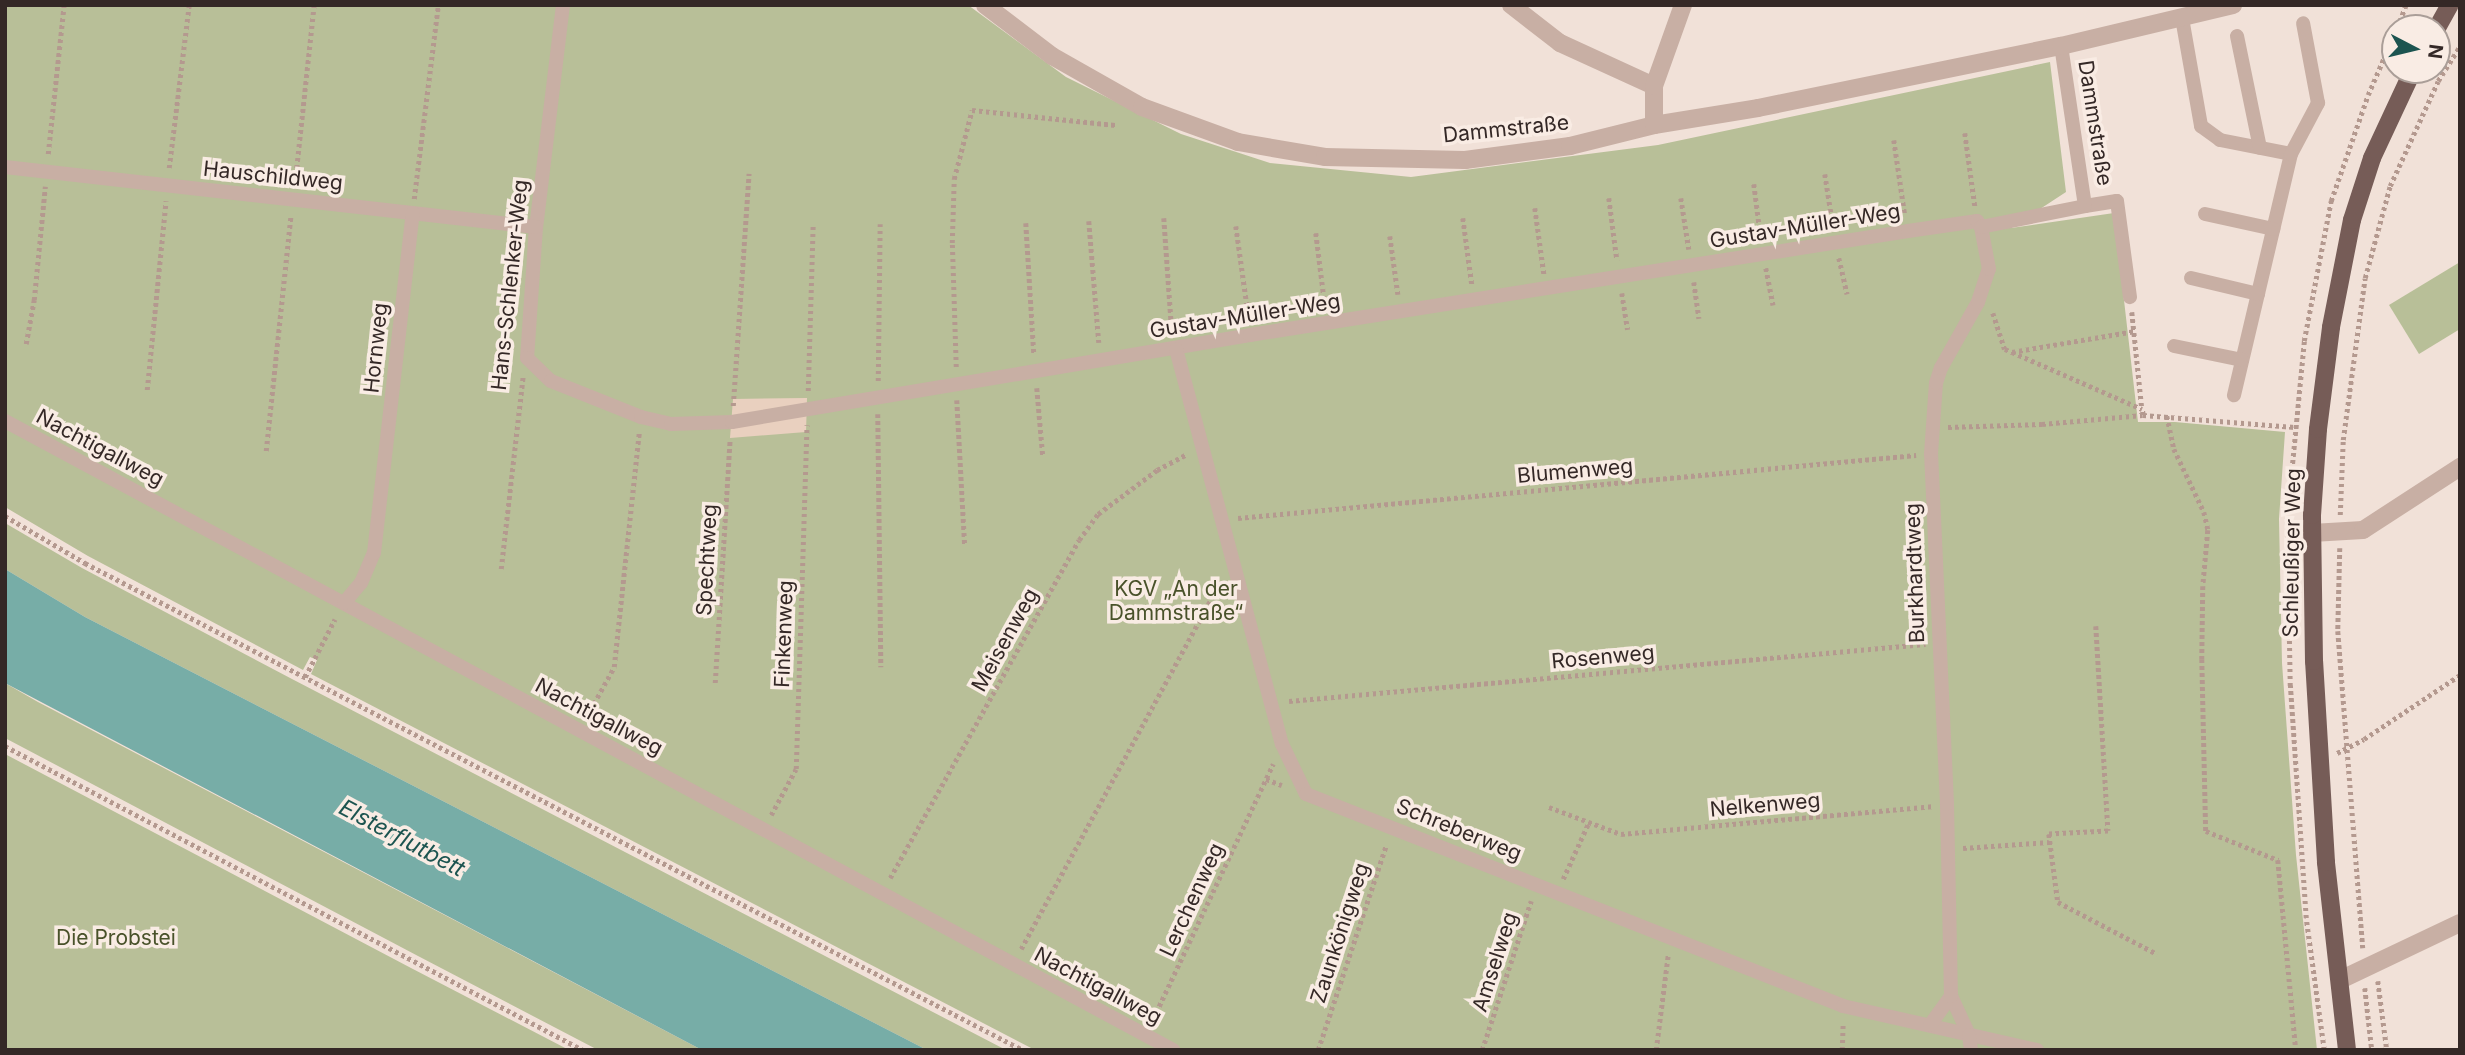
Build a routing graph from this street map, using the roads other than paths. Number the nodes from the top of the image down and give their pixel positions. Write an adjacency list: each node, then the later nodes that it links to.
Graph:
1 (563, 5): 20 (lane, Hans-Schlenker-Weg)
2 (985, 5): 12 (street, Dammstraße)
3 (1511, 5): 11 (street)
4 (1683, 5): 11 (street)
5 (2234, 5): 6 (street, Dammstraße)
6 (2170, 15): 9 (street, Dammstraße); 13 (lane)
7 (2303, 23): 14 (lane)
8 (2237, 36): 13 (lane)
9 (2061, 46): 12 (street, Dammstraße); 16 (lane, Dammstraße)
10 (2406, 84): 32 (main road, Schleußiger Weg)
11 (1654, 86): 12 (street)
12 (1654, 125)
13 (2260, 148): 14 (lane)
14 (2291, 154): 21 (lane)
15 (5, 167): 17 (lane, Hauschildweg)
16 (2085, 206): 19 (lane, Dammstraße); 24 (lane, Dammstraße)
17 (413, 213): 20 (lane, Hauschildweg); 33 (lane, Hornweg)
18 (2205, 214): 21 (lane)
19 (1979, 224): 26 (lane, Gustav-Müller-Weg); 36 (lane, Burkhardtweg)
20 (536, 227): 27 (lane, Hans-Schlenker-Weg)
21 (2273, 229): 23 (lane)
22 (2191, 278): 23 (lane)
23 (2258, 294): 28 (lane)
24 (2130, 297)
25 (2174, 346): 28 (lane)
26 (1176, 349): 27 (lane, Gustav-Müller-Weg); 37 (lane, Schreberweg)
27 (527, 358)
28 (2242, 360): 29 (lane)
29 (2234, 395)
30 (5, 421): 33 (lane, Nachtigallweg)
31 (2460, 467): 32 (street)
32 (2312, 533): 35 (main road, Schleußiger Weg)
33 (344, 603): 39 (lane, Nachtigallweg)
34 (2460, 923): 35 (street)
35 (2340, 980): 41 (main road, Schleußiger Weg)
36 (1951, 996): 37 (lane); 38 (lane, Burkhardtweg)
37 (1930, 1025): 38 (lane, Schreberweg)
38 (1970, 1043): 40 (lane, Schreberweg)
39 (1174, 1050)
40 (2037, 1050)
41 (2347, 1050)

